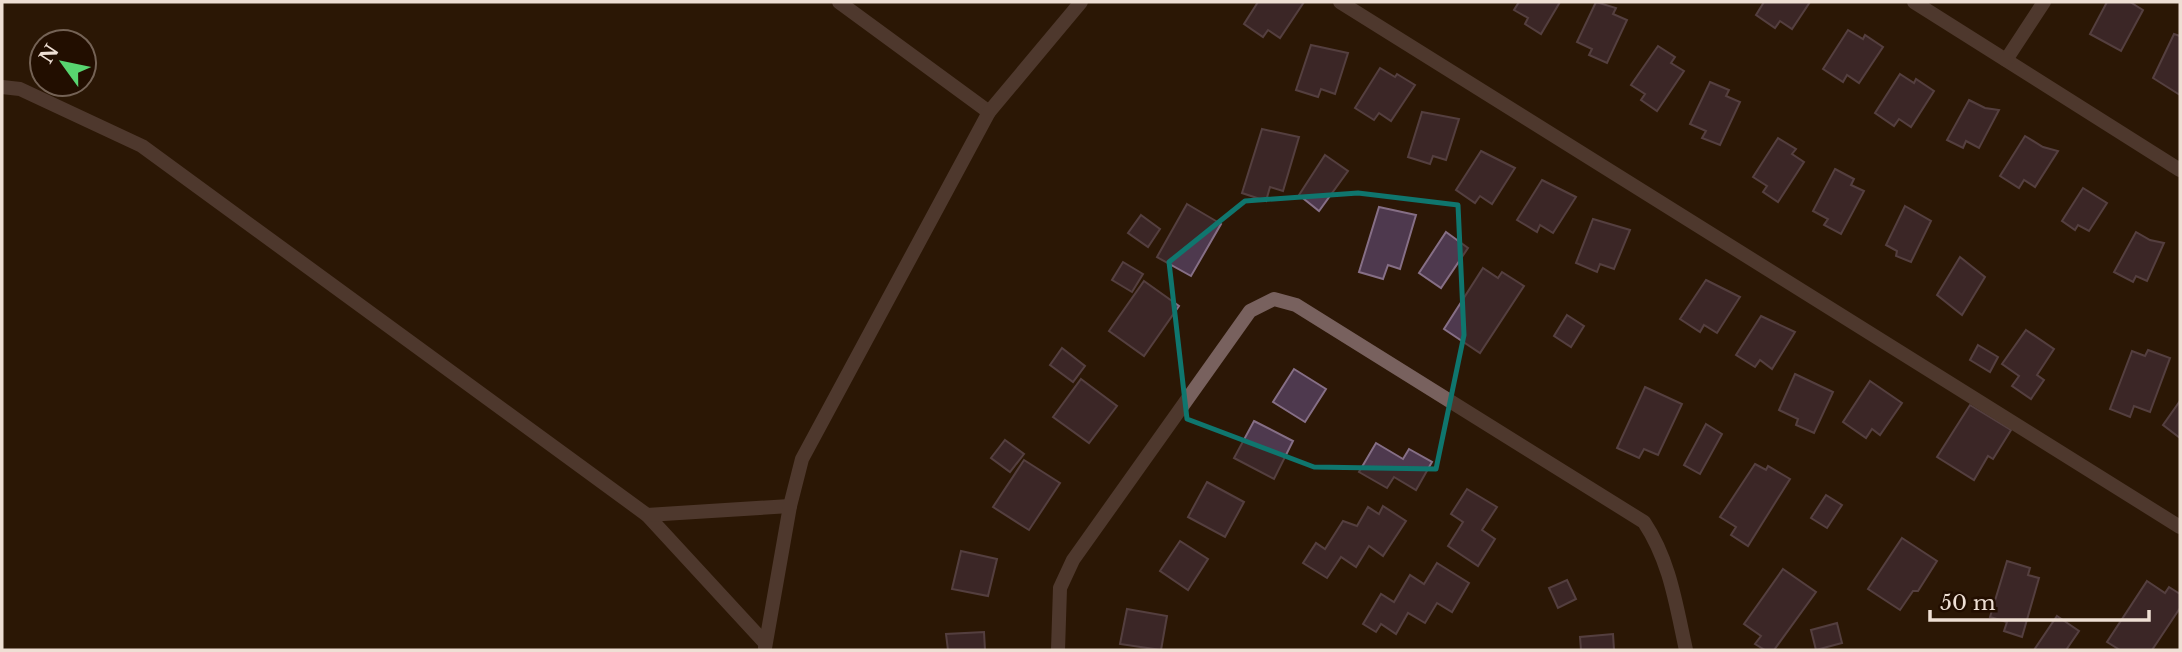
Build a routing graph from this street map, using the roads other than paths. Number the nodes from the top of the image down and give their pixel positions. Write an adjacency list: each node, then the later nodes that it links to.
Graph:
1 (839, 2): 8 (street)
2 (1080, 2): 8 (street)
3 (1340, 2): 12 (street)
4 (1914, 2): 6 (street)
5 (2044, 2): 6 (street)
6 (2006, 60): 9 (street)
7 (2, 87): 11 (street)
8 (989, 112): 10 (street)
9 (2180, 170)
10 (790, 506): 11 (street); 13 (street)
11 (647, 515): 13 (street)
12 (2180, 527)
13 (765, 647)
14 (1058, 650): 15 (street)
15 (1686, 650)

